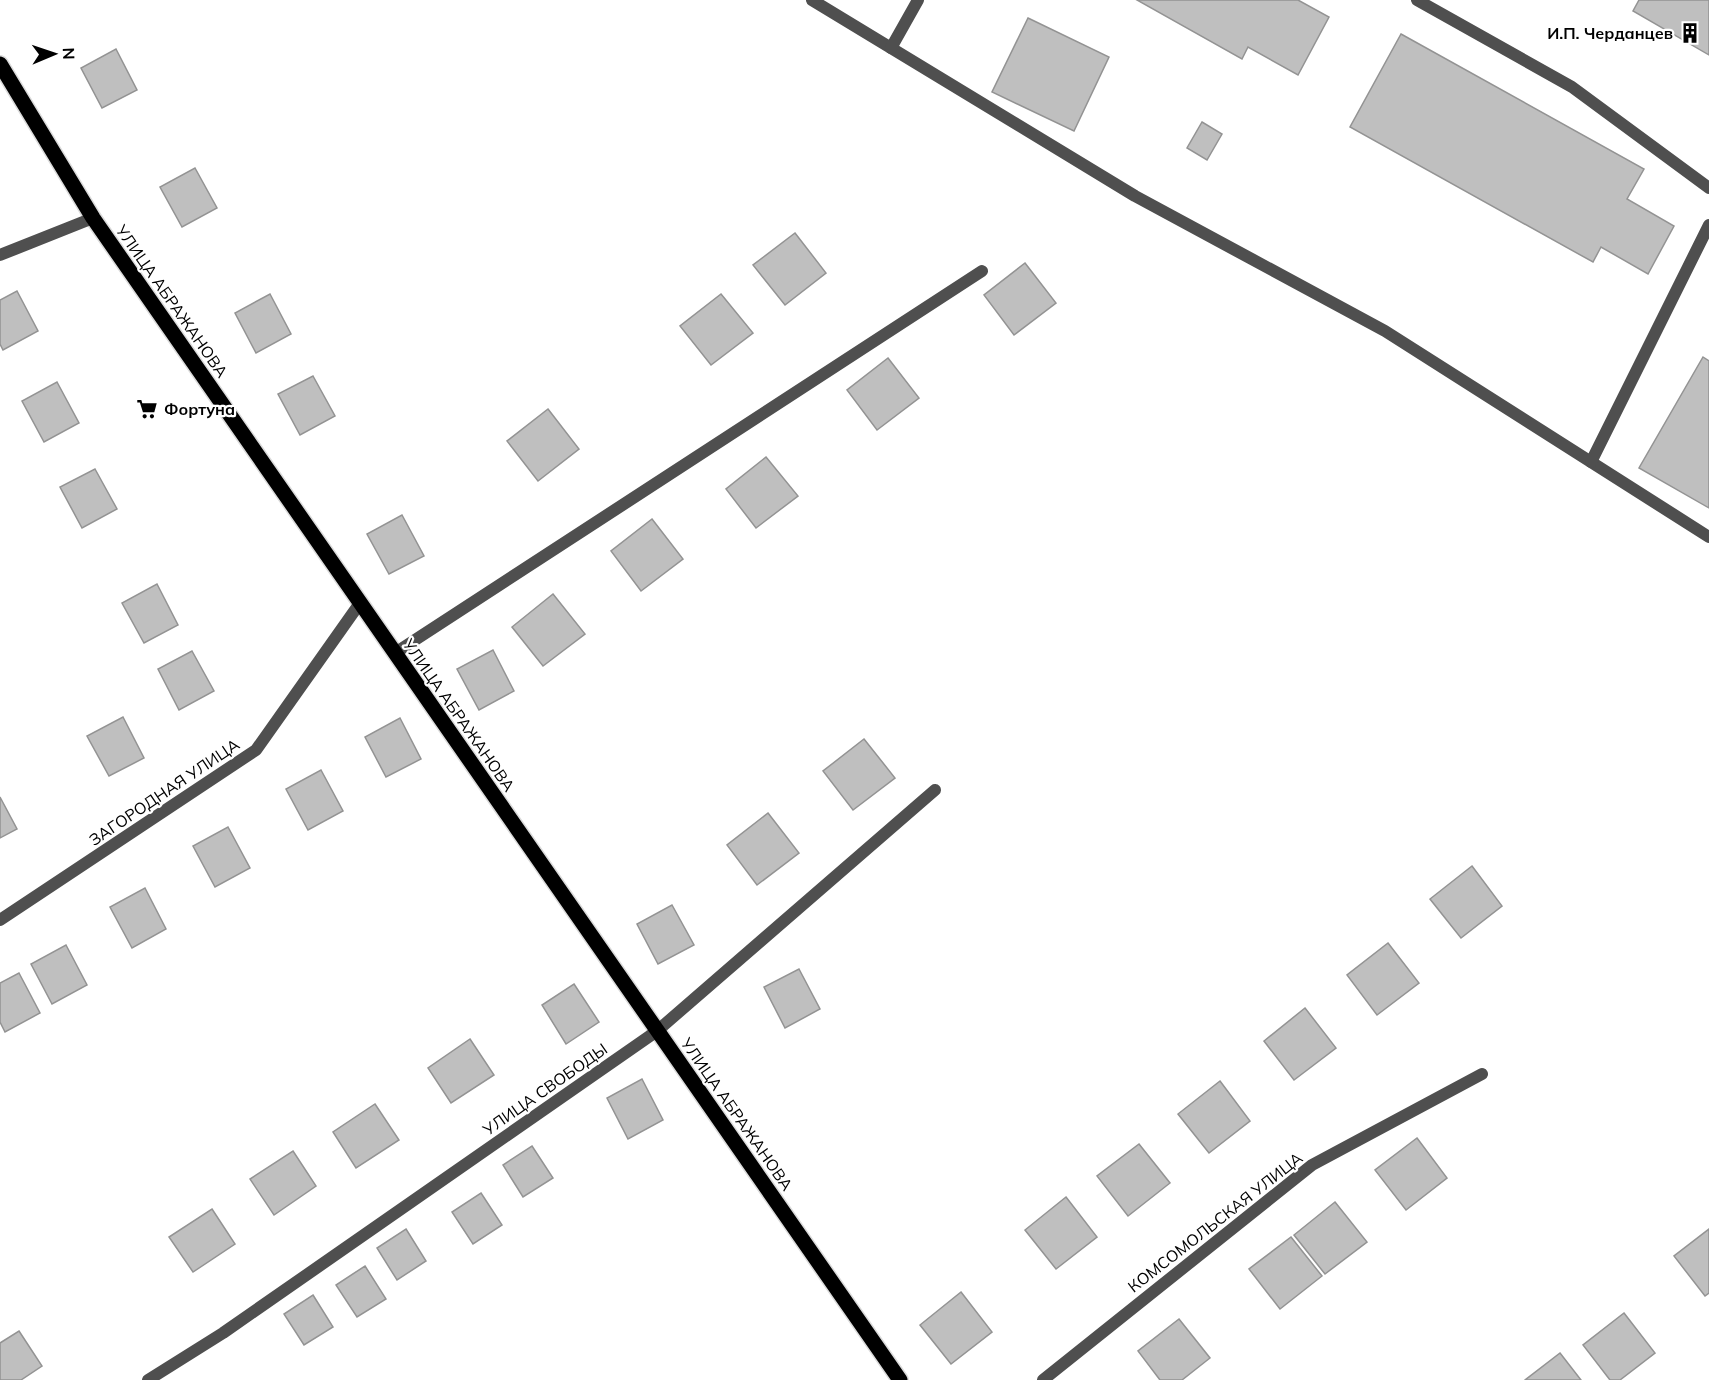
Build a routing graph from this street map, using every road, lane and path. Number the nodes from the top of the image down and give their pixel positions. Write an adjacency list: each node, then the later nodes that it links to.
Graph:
1 (812, 0): 4 (street)
2 (918, 0): 4 (street)
3 (1417, 0): 6 (street)
4 (891, 48): 11 (street)
5 (0, 64): 7 (main road, УЛИЦА АБРАЖАНОВА)
6 (1709, 188)
7 (93, 218): 9 (street); 13 (main road, УЛИЦА АБРАЖАНОВА)
8 (1709, 225): 11 (street)
9 (0, 255)
10 (982, 271): 14 (street)
11 (1591, 462): 12 (street)
12 (1709, 537)
13 (360, 603): 14 (main road, УЛИЦА АБРАЖАНОВА); 16 (street, ЗАГОРОДНАЯ УЛИЦА)
14 (395, 653): 17 (main road, УЛИЦА АБРАЖАНОВА)
15 (935, 790): 17 (street, УЛИЦА СВОБОДЫ)
16 (0, 920)
17 (657, 1031): 19 (street, УЛИЦА СВОБОДЫ); 20 (main road, УЛИЦА АБРАЖАНОВА)
18 (1482, 1074): 21 (street, КОМСОМОЛЬСКАЯ УЛИЦА)
19 (148, 1380)
20 (900, 1380)
21 (1043, 1380)

